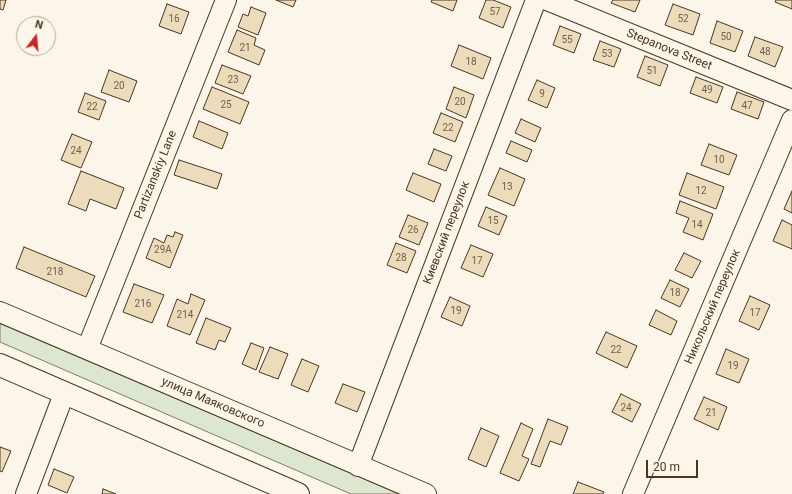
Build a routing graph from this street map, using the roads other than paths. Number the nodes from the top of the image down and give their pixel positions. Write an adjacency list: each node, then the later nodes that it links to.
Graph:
1 (226, 0): 7 (street, Partizanskiy Lane)
2 (536, 0): 10 (street, Киевский переулок)
3 (547, 0): 4 (street, Stepanova Street)
4 (792, 100)
5 (792, 120): 14 (street, Никольский переулок)
6 (0, 312): 7 (street, улица Маяковского)
7 (87, 349): 10 (street, улица Маяковского)
8 (0, 366): 9 (main road)
9 (64, 394): 11 (street); 12 (main road)
10 (358, 466): 13 (street, улица Маяковского)
11 (26, 494)
12 (298, 494)
13 (426, 494)
14 (633, 494)

